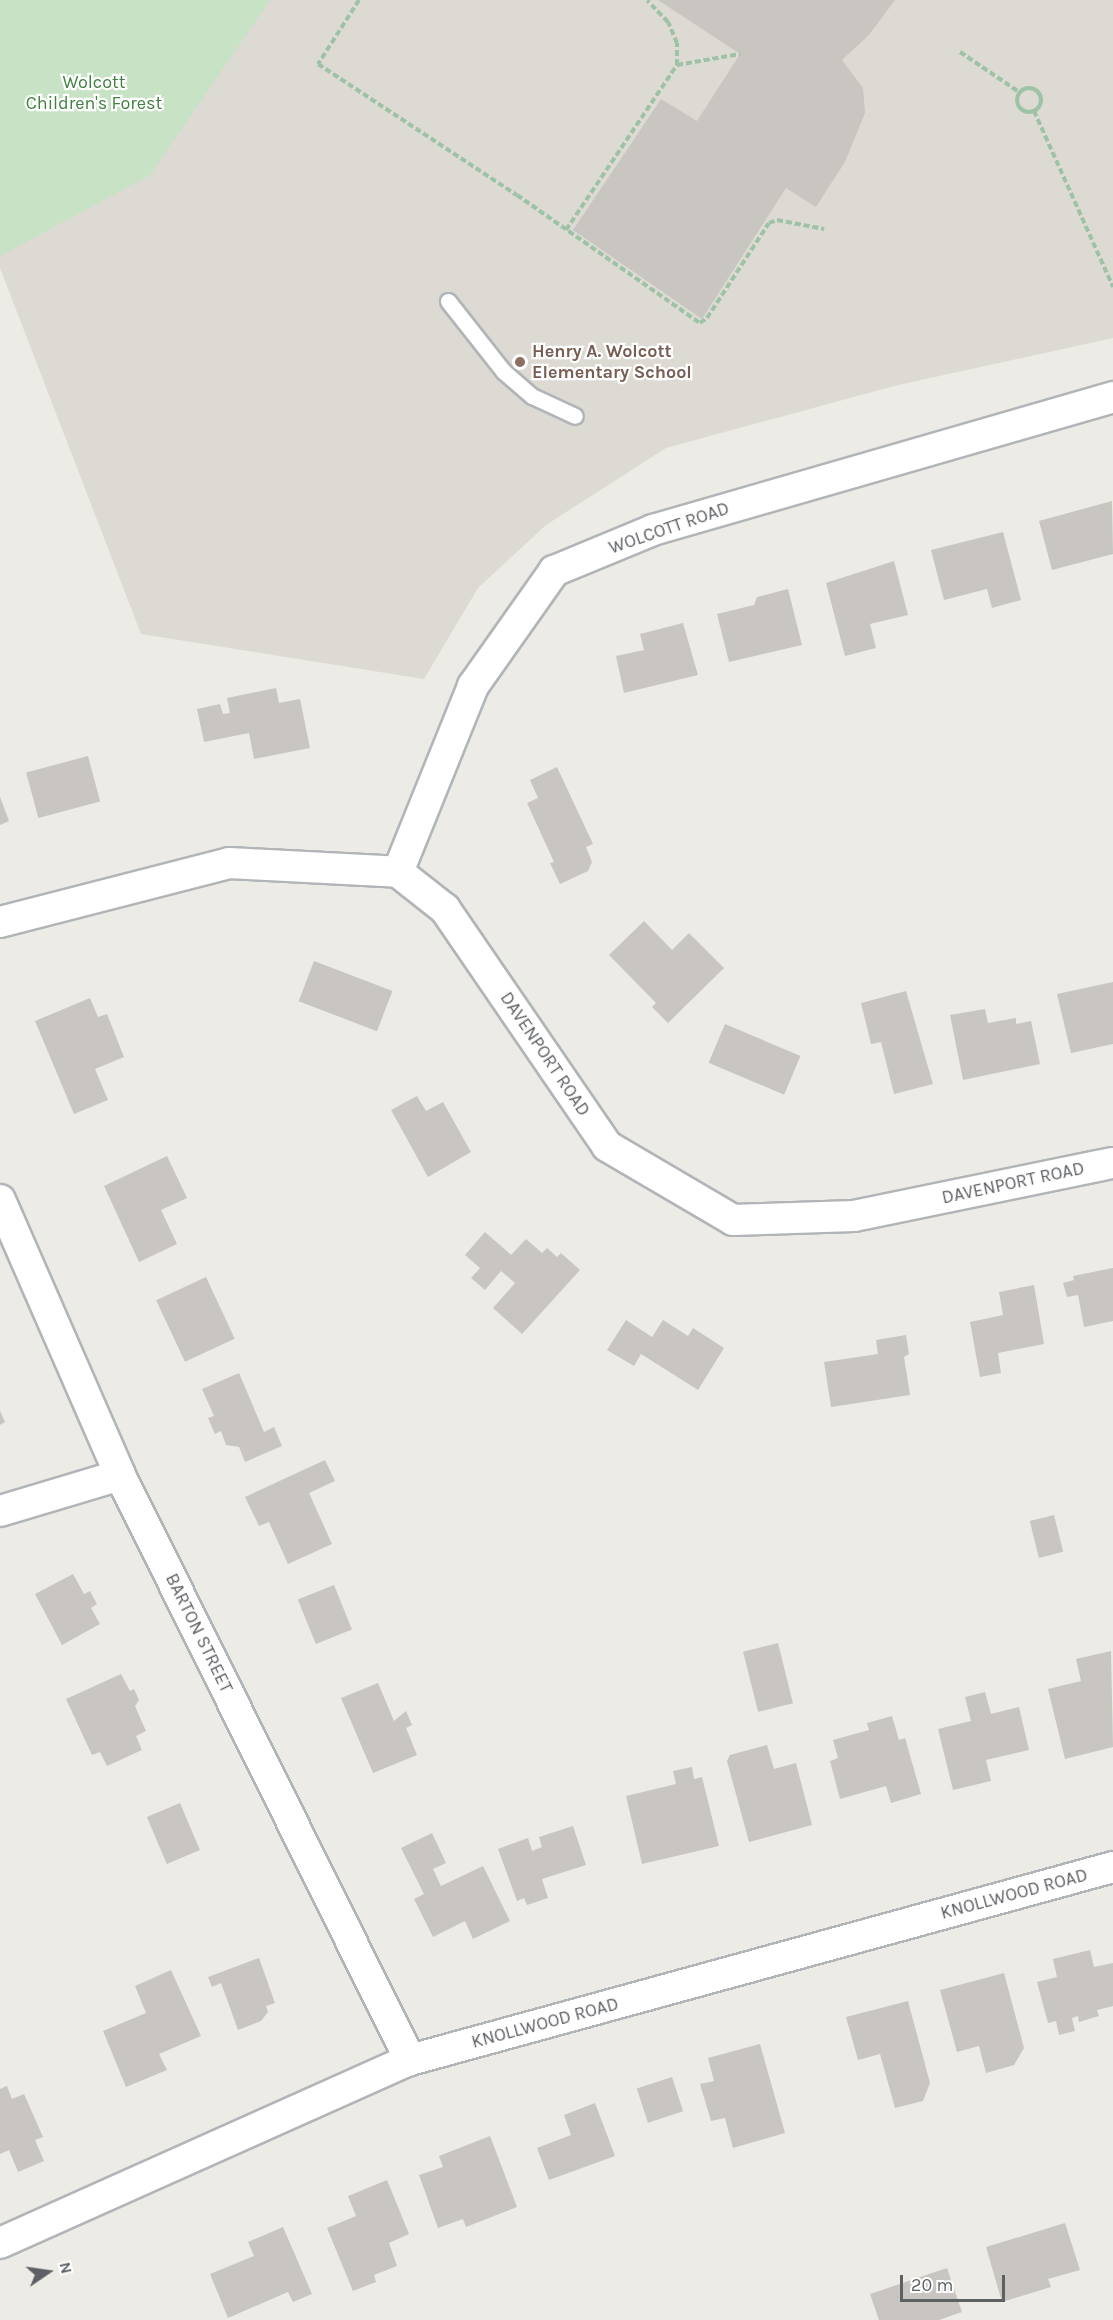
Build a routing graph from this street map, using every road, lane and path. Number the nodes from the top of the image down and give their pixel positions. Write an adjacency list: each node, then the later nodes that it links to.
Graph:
1 (359, 0): 9 (path)
2 (647, 0): 5 (path)
3 (960, 52): 6 (path)
4 (740, 54): 5 (path)
5 (677, 65): 9 (path)
6 (1019, 92): 7 (path); 7 (path)
7 (1034, 111): 10 (path)
8 (824, 229): 9 (path)
9 (566, 230)
10 (1113, 287)
11 (448, 301): 13 (lane)
12 (1113, 397): 14 (street, WOLCOTT ROAD)
13 (575, 416)
14 (398, 872): 15 (street); 16 (street, DAVENPORT ROAD)
15 (0, 922)
16 (1113, 1163)
17 (0, 1200): 18 (street, BARTON STREET)
18 (120, 1475): 19 (street); 21 (street, BARTON STREET)
19 (0, 1511)
20 (1113, 1867): 21 (street, KNOLLWOOD ROAD)
21 (410, 2060): 22 (street, KNOLLWOOD ROAD)
22 (0, 2243)

